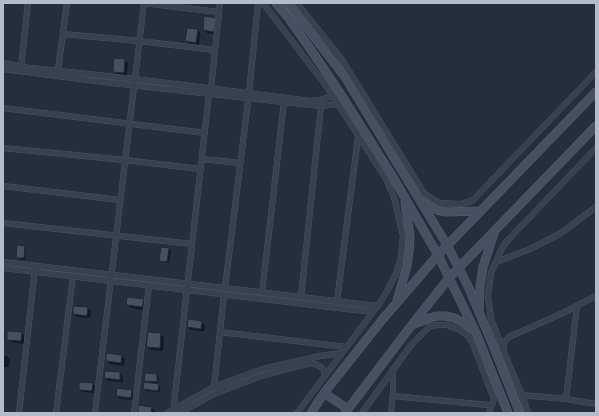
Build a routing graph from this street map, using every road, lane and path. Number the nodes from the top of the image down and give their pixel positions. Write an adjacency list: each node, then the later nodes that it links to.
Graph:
1 (28, 3): 15 (street)
2 (66, 3): 11 (street)
3 (144, 3): 10 (street); 12 (street)
4 (220, 3): 10 (street)
5 (258, 3): 23 (street)
6 (263, 3): 24 (street)
7 (276, 3): 40 (main road)
8 (288, 3): 41 (main road)
9 (297, 3): 18 (street)
10 (219, 12): 13 (street)
11 (63, 34): 12 (street); 17 (street)
12 (140, 41): 13 (street); 19 (street)
13 (215, 50): 21 (street)
14 (3, 63): 15 (street)
15 (21, 67): 17 (street)
16 (3, 69): 20 (street)
17 (58, 70): 19 (street)
18 (596, 72)
19 (135, 79): 20 (street); 21 (street)
20 (134, 86): 21 (street); 29 (street)
21 (210, 91): 23 (street); 31 (street)
22 (596, 92): 44 (main road)
23 (249, 96): 24 (street); 25 (street); 37 (street)
24 (332, 96): 26 (street)
25 (284, 102): 27 (street); 62 (street)
26 (337, 104): 27 (street); 32 (street)
27 (322, 106): 63 (street)
28 (3, 108): 29 (street)
29 (129, 124): 31 (street); 36 (street)
30 (596, 126): 46 (main road)
31 (205, 133): 35 (street)
32 (358, 137): 65 (street); 67 (street)
33 (3, 148): 36 (street)
34 (596, 148): 52 (street)
35 (202, 159): 37 (street); 38 (street)
36 (125, 160): 38 (street); 42 (street)
37 (240, 163): 61 (street)
38 (200, 169): 48 (street)
39 (3, 186): 42 (street)
40 (405, 197): 50 (main road); 66 (main road)
41 (420, 199): 44 (main road); 49 (main road)
42 (120, 200): 47 (street)
43 (596, 207): 52 (street)
44 (481, 210): 49 (main road)
45 (3, 223): 47 (street)
46 (494, 231): 53 (main road); 70 (main road)
47 (116, 236): 48 (street); 57 (street)
48 (192, 244): 60 (street)
49 (448, 245): 50 (main road); 53 (main road)
50 (438, 255): 58 (main road); 66 (main road)
51 (3, 262): 55 (street)
52 (496, 262): 75 (street)
53 (459, 267): 58 (main road); 70 (main road)
54 (3, 268): 55 (street)
55 (35, 268): 56 (street); 57 (street); 90 (street)
56 (73, 276): 57 (street); 91 (street)
57 (111, 278): 59 (street); 60 (street); 92 (street)
58 (449, 278): 71 (main road); 73 (main road)
59 (148, 285): 60 (street); 93 (street)
60 (187, 287): 61 (street); 88 (street)
61 (224, 291): 62 (street); 69 (street); 72 (street)
62 (262, 293): 63 (street)
63 (301, 297): 65 (street)
64 (595, 299): 68 (street)
65 (337, 301): 67 (street)
66 (396, 304): 81 (main road)
67 (377, 306): 69 (street)
68 (577, 306): 75 (street); 85 (street)
69 (372, 312): 74 (street)
70 (479, 312): 77 (main road)
71 (411, 326): 73 (main road); 89 (main road)
72 (220, 332): 74 (street); 80 (street)
73 (476, 333): 102 (main road)
74 (346, 347): 76 (street)
75 (503, 350): 77 (street); 83 (street)
76 (342, 353): 79 (street); 80 (street)
77 (502, 368): 103 (main road)
78 (393, 369): 82 (street); 84 (street); 98 (street)
79 (324, 376): 95 (street); 96 (street)
80 (214, 388): 88 (street)
81 (324, 392): 89 (main road); 97 (main road)
82 (492, 394): 87 (street); 101 (street)
83 (522, 395): 85 (street); 104 (street)
84 (393, 396): 87 (street); 99 (street)
85 (566, 399): 86 (street)
86 (596, 404)
87 (488, 405): 100 (street)
88 (174, 411): 94 (street)
89 (347, 411)
90 (19, 413)
91 (56, 413)
92 (95, 413)
93 (134, 413)
94 (167, 413)
95 (179, 413)
96 (297, 413)
97 (311, 413)
98 (362, 413)
99 (391, 413)
100 (485, 413)
101 (489, 413)
102 (508, 413)
103 (520, 413)
104 (528, 413)

